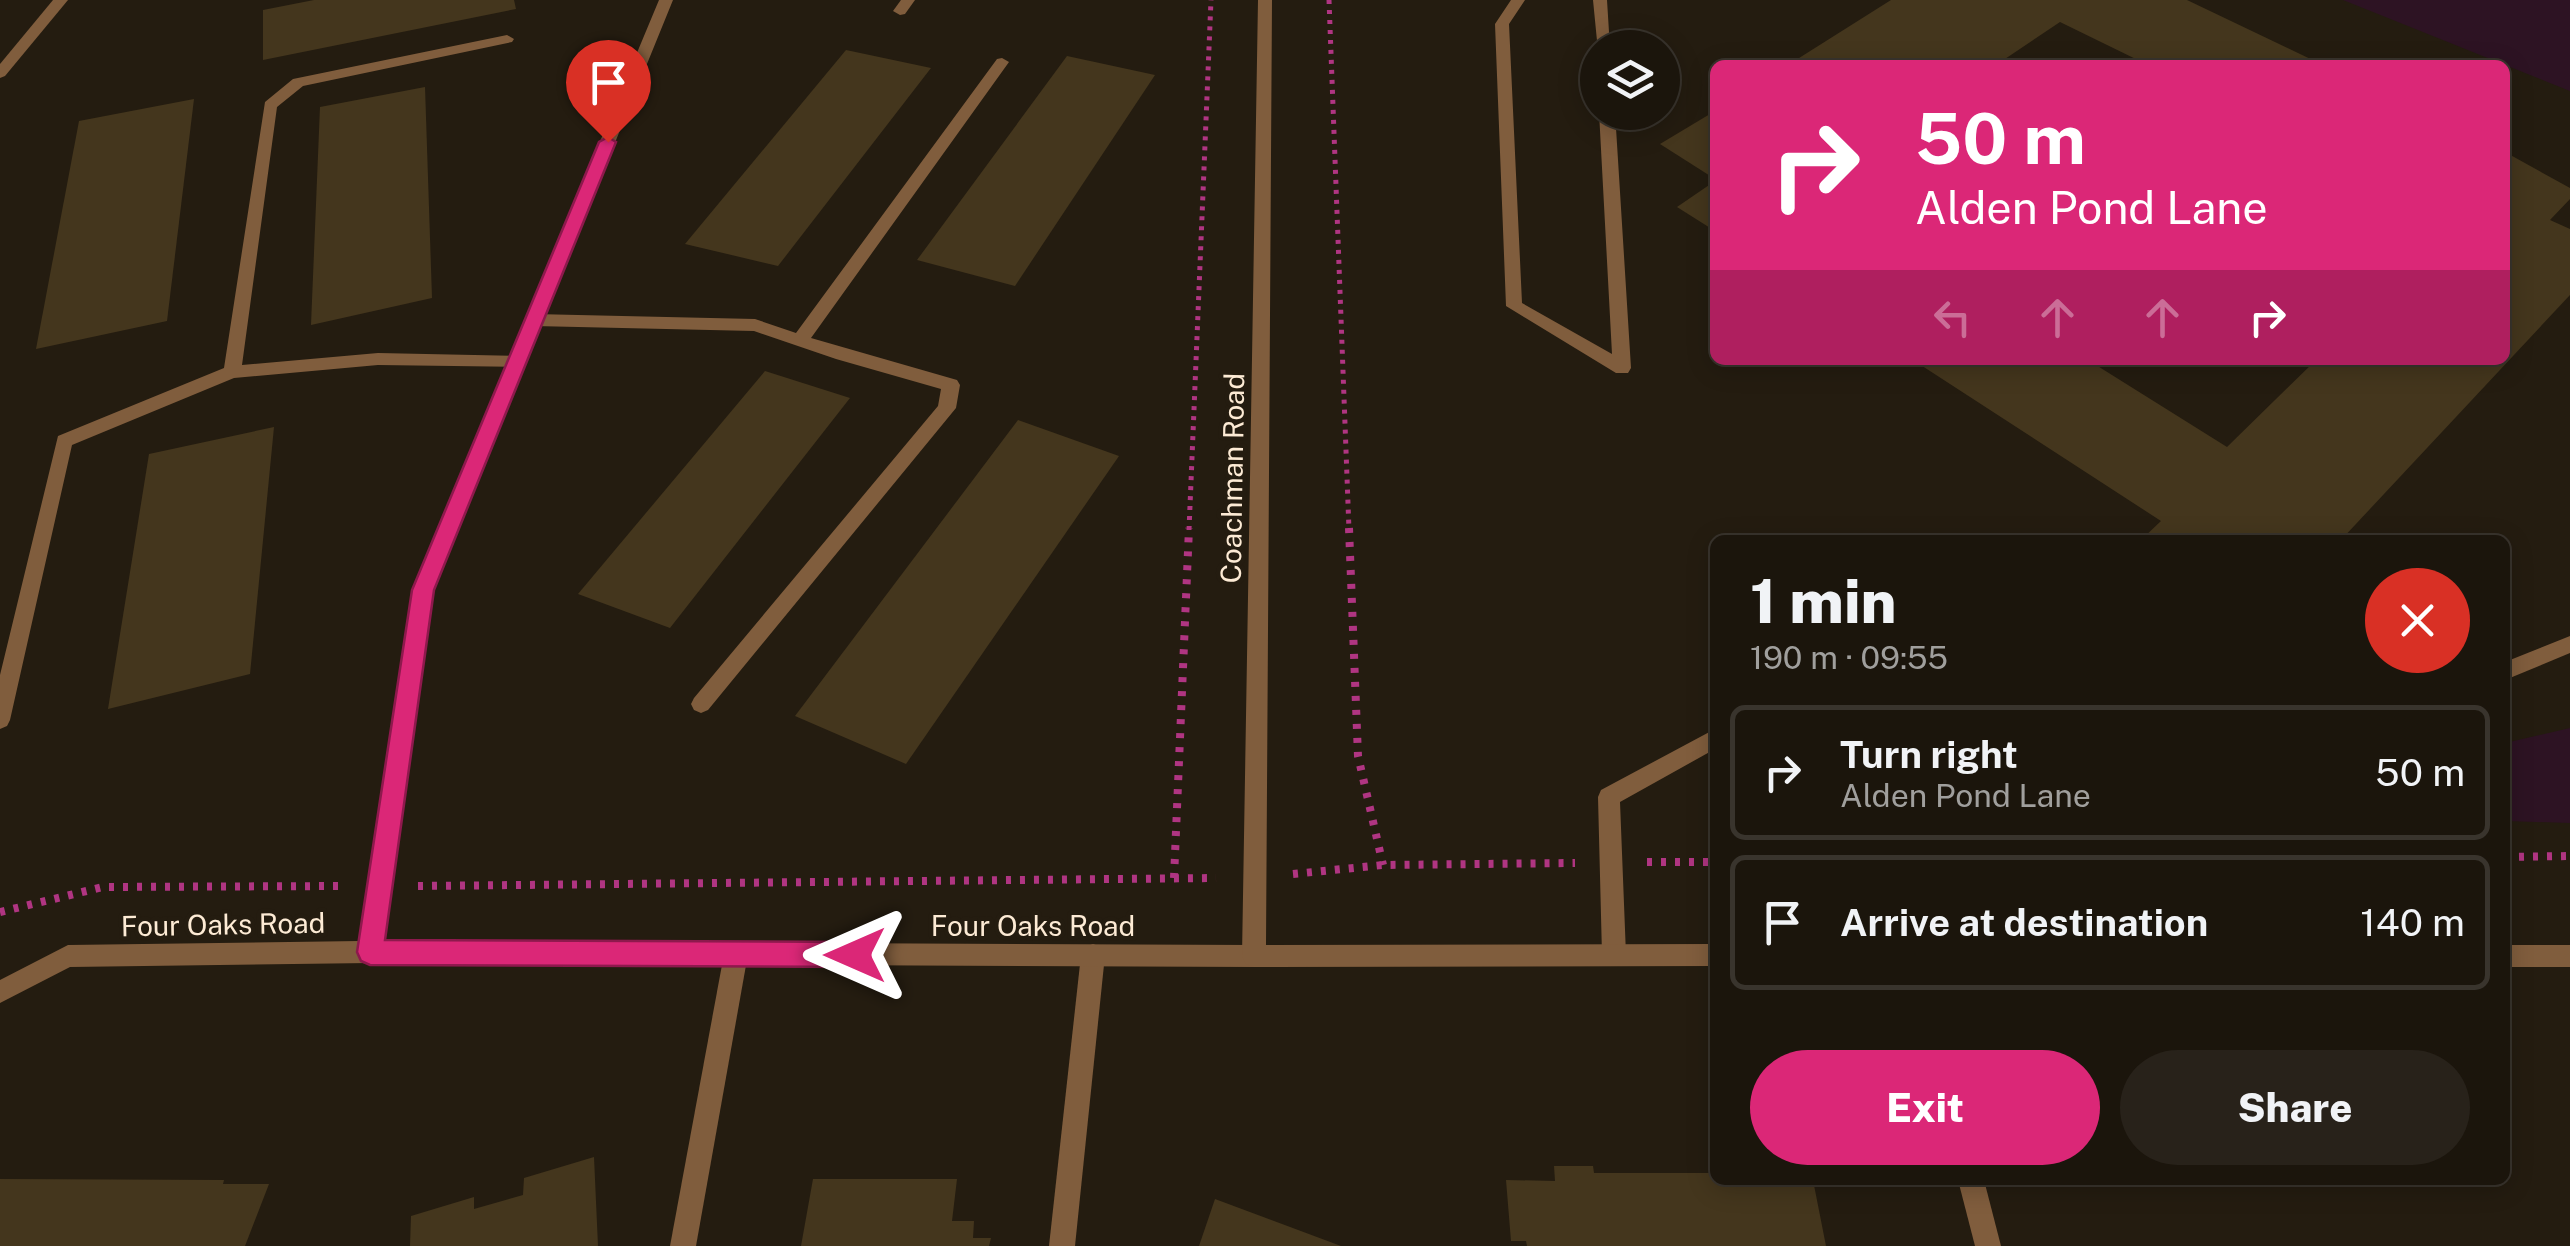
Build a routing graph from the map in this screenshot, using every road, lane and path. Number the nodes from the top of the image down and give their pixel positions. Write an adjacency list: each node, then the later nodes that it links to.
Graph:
1 (61, 0): 11 (street)
2 (666, 0): 13 (street)
3 (1211, 0): 27 (path)
4 (1265, 0): 28 (street, Coachman Road)
5 (1329, 0): 26 (path)
6 (1518, 0): 12 (street)
7 (1600, 0): 8 (street)
8 (1602, 30)
9 (507, 39): 16 (street)
10 (1002, 62): 14 (street)
11 (0, 73)
12 (1608, 130)
13 (534, 320): 14 (street); 15 (street)
14 (800, 340): 19 (street)
15 (517, 362): 16 (street); 29 (street)
16 (232, 372): 20 (street)
17 (2570, 644): 18 (street)
18 (2510, 670)
19 (701, 704)
20 (0, 720)
21 (1710, 741): 24 (street)
22 (2570, 856): 23 (path)
23 (2510, 857)
24 (1611, 862): 25 (path); 26 (path); 36 (street)
25 (1710, 862)
26 (1383, 865): 28 (path)
27 (1174, 878): 28 (path); 29 (path)
28 (1256, 878): 35 (street, Coachman Road)
29 (380, 886): 30 (path); 31 (street)
30 (0, 912)
31 (370, 952): 32 (street, Four Oaks Road); 39 (street, Four Oaks Road)
32 (736, 954): 34 (street, Four Oaks Road); 41 (street)
33 (1710, 955): 36 (street, Four Oaks Road)
34 (1093, 956): 35 (street, Four Oaks Road); 42 (street)
35 (1254, 956): 36 (street, Four Oaks Road)
36 (1614, 956)
37 (2510, 956): 38 (street)
38 (2570, 956)
39 (0, 992)
40 (1972, 1185): 43 (street)
41 (683, 1246)
42 (1062, 1246)
43 (1988, 1246)

